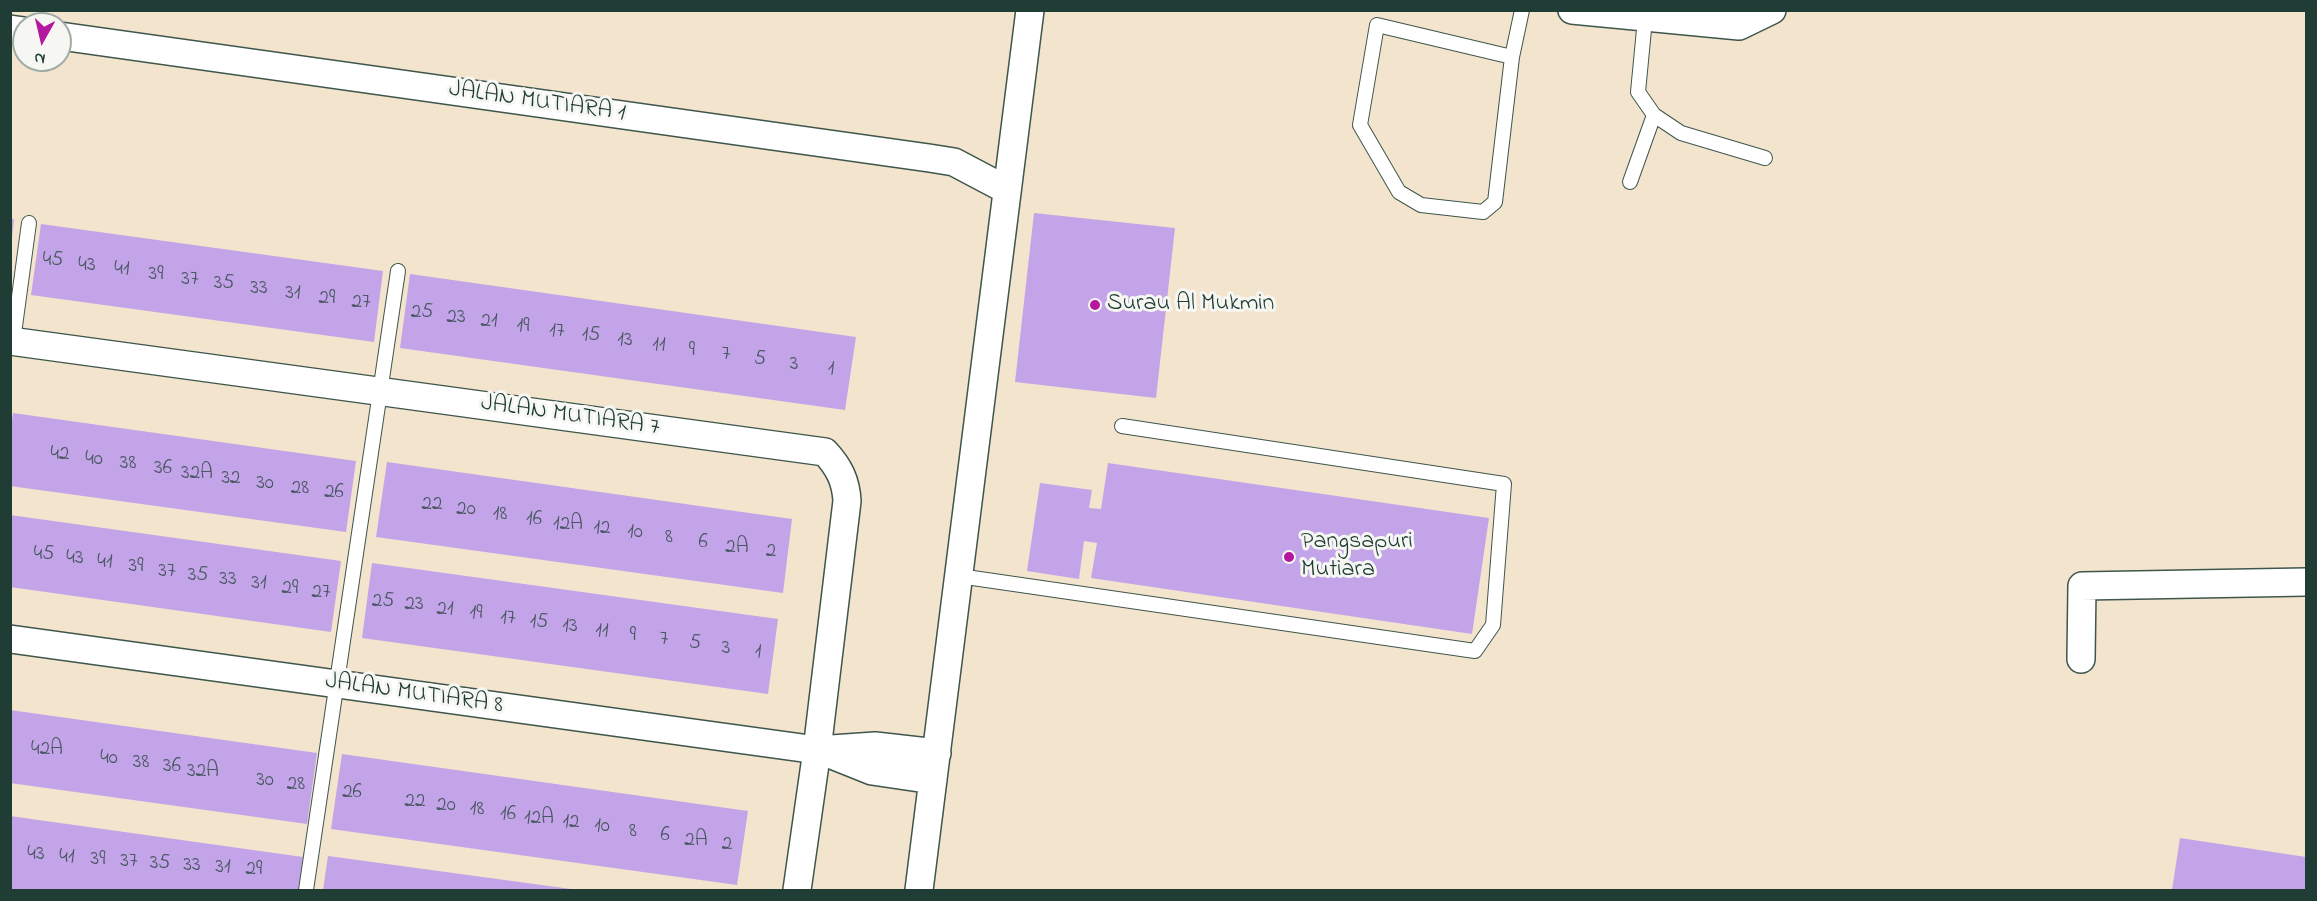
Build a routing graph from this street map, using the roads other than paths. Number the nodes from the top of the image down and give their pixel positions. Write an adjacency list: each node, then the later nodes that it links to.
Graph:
1 (1030, 10): 11 (street)
2 (1522, 10): 7 (lane)
3 (1572, 10): 5 (street)
4 (1772, 10): 5 (street)
5 (1645, 19): 8 (lane)
6 (72, 38): 11 (street, JALAN MUTIARA 1)
7 (1512, 57): 7 (lane)
8 (1654, 115): 9 (lane); 10 (lane)
9 (1765, 158)
10 (1630, 182)
11 (1007, 190): 17 (street)
12 (29, 223): 14 (lane)
13 (398, 271): 15 (lane)
14 (12, 341): 15 (street, JALAN MUTIARA 7)
15 (381, 391): 21 (lane); 22 (street, JALAN MUTIARA 7)
16 (1122, 426): 17 (lane)
17 (958, 576): 23 (street)
18 (2307, 582): 20 (street)
19 (10, 639): 21 (street, JALAN MUTIARA 8)
20 (2081, 660)
21 (338, 684): 22 (street, JALAN MUTIARA 8); 25 (lane)
22 (818, 750): 23 (street, JALAN MUTIARA 8); 24 (street, JALAN MUTIARA 8); 26 (street, JALAN MUTIARA 7)
23 (937, 753): 24 (street)
24 (933, 780): 27 (street)
25 (306, 891)
26 (797, 891)
27 (919, 891)

